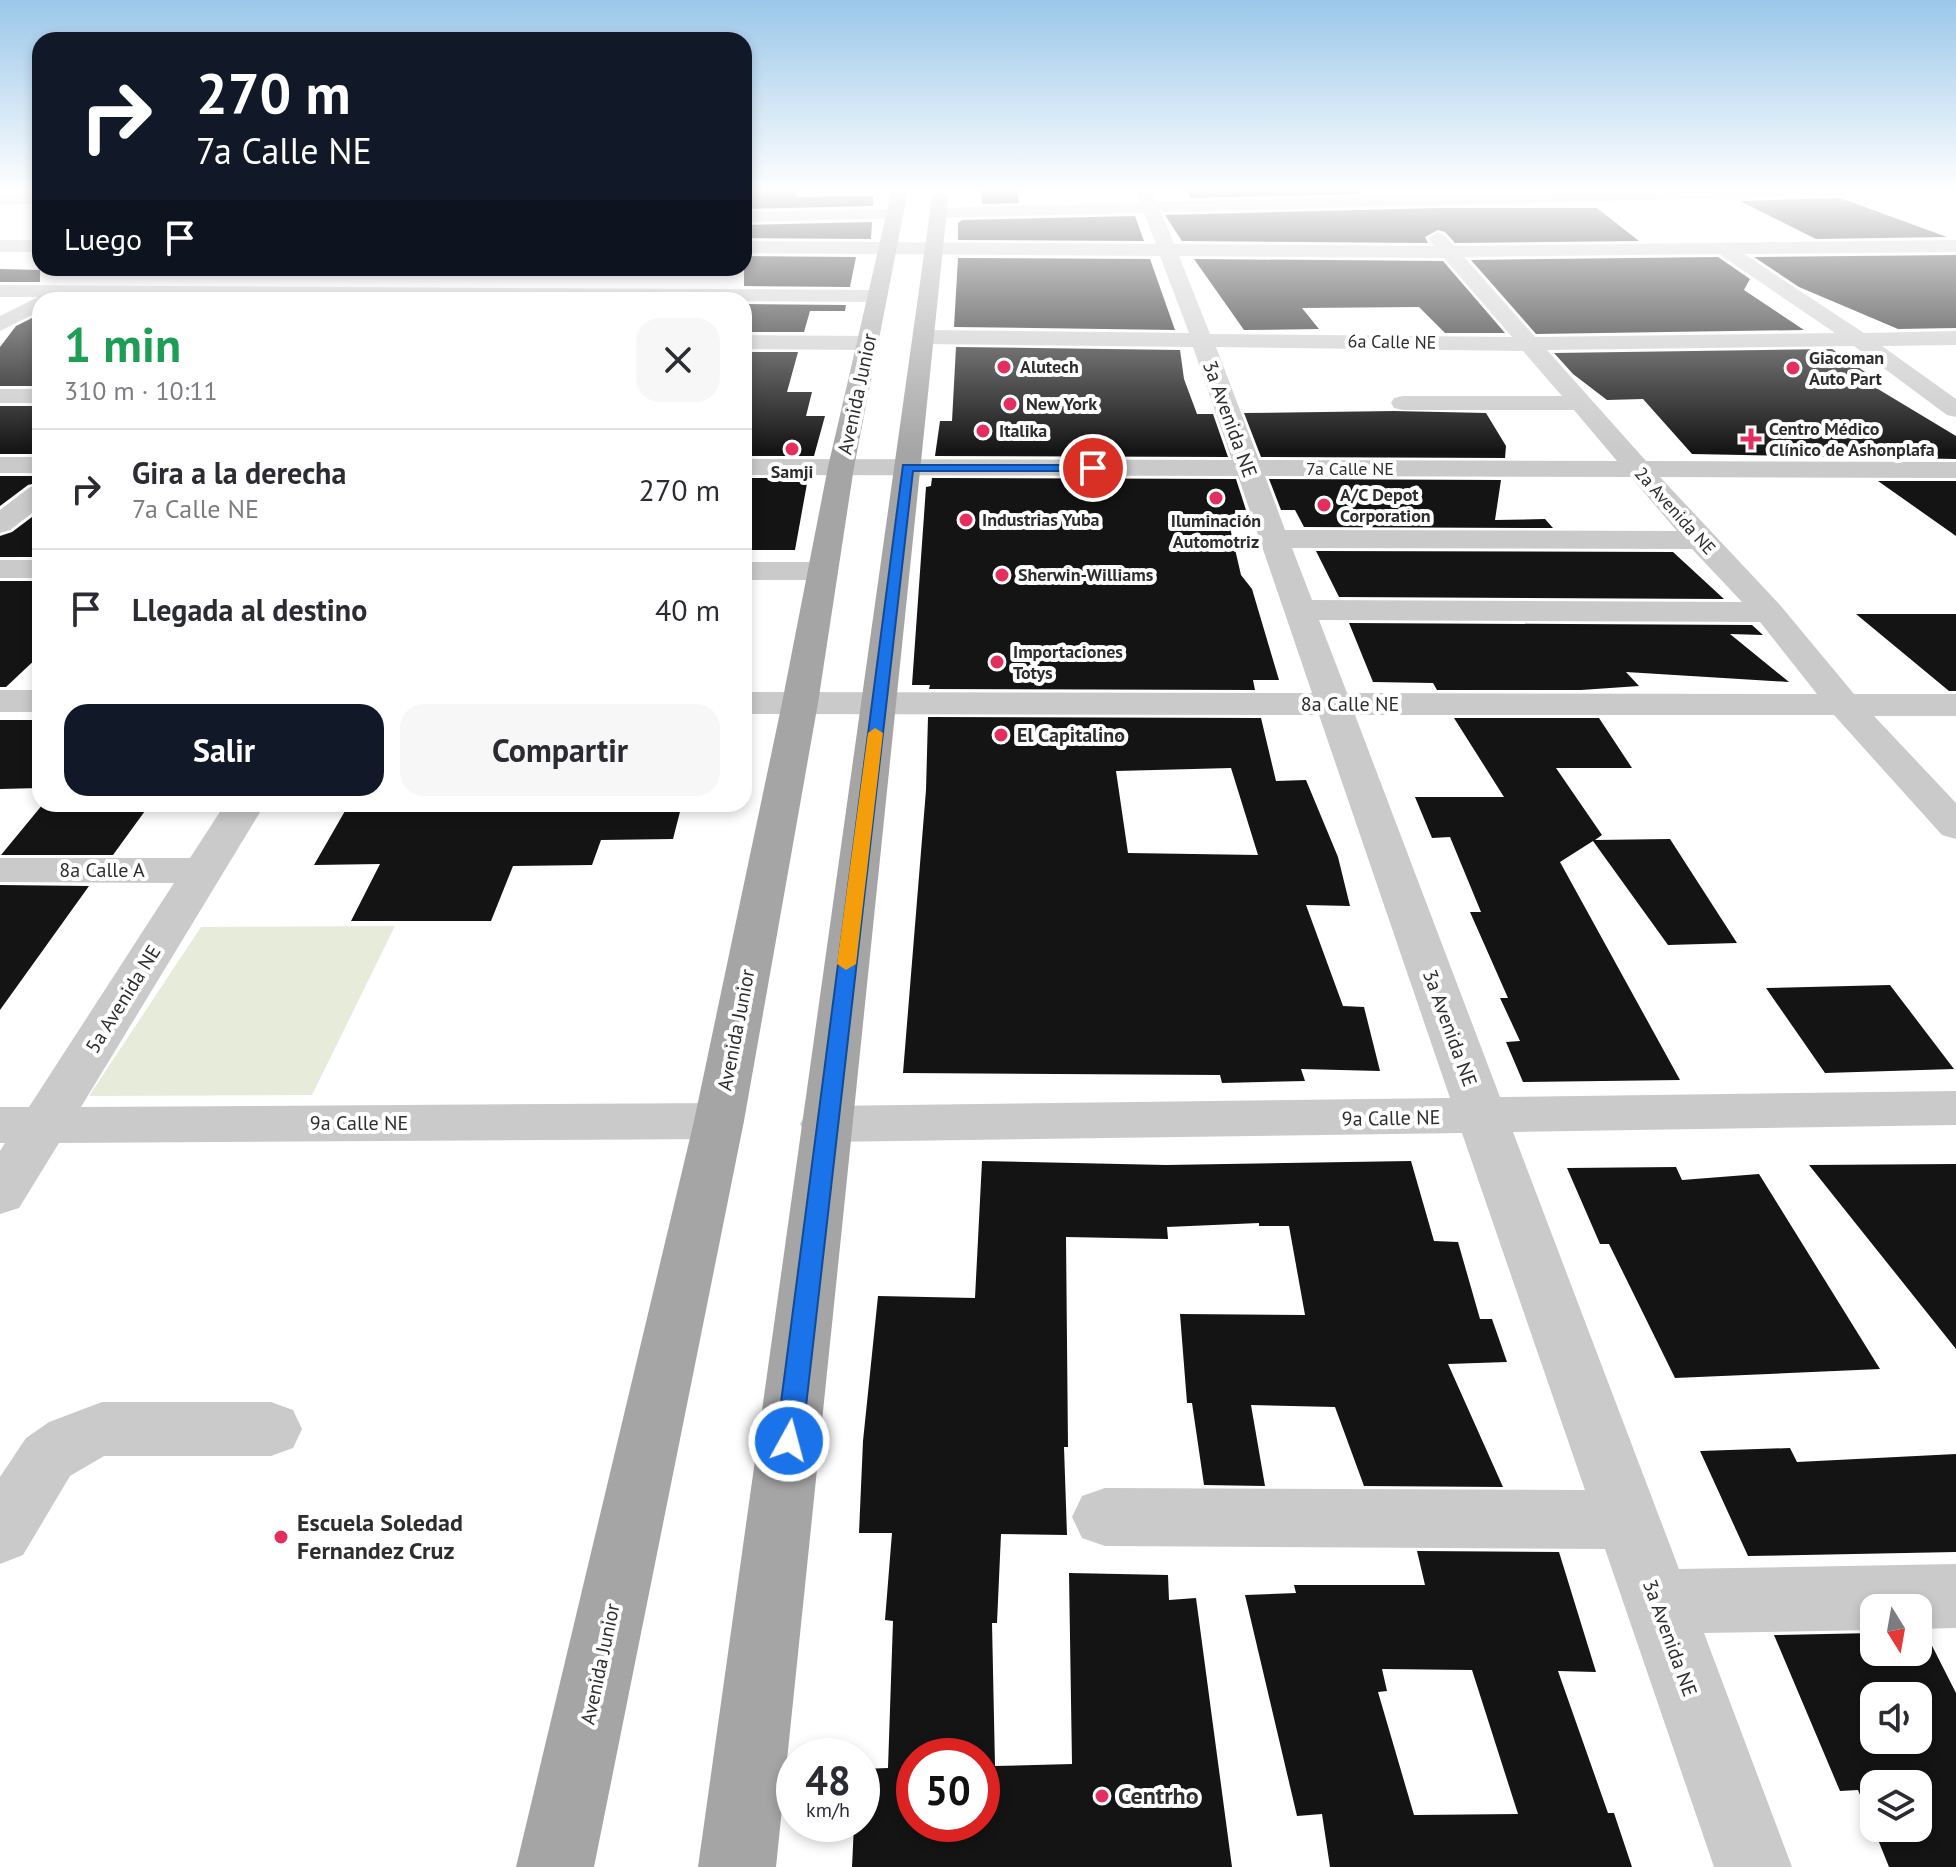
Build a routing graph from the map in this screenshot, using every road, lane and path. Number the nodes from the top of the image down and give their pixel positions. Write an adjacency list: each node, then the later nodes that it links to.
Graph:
1 (86, 277): 9 (street)
2 (319, 277): 10 (street)
3 (887, 277): 13 (main road, Avenida Junior)
4 (920, 277): 16 (main road)
5 (1178, 277): 18 (street, 3a Avenida NE)
6 (1471, 277): 23 (street, 2a Avenida NE)
7 (1766, 277): 19 (street)
8 (0, 291): 11 (street)
9 (59, 292)
10 (299, 292)
11 (32, 296)
12 (752, 296): 13 (street)
13 (878, 296): 22 (main road, Avenida Junior)
14 (32, 311): 15 (street)
15 (4, 335)
16 (924, 337): 18 (street, 6a Calle NE); 34 (main road)
17 (1956, 338): 20 (street, 6a Calle NE)
18 (1202, 340): 23 (street, 6a Calle NE); 35 (street, 3a Avenida NE)
19 (1860, 340): 20 (street, 6a Calle NE); 23 (street, 6a Calle NE); 29 (street)
20 (1907, 340): 24 (street)
21 (752, 342): 22 (street)
22 (868, 343): 33 (main road, Avenida Junior)
23 (1531, 344): 28 (street, 2a Avenida NE)
24 (1944, 364)
25 (0, 396): 26 (street)
26 (32, 396)
27 (1403, 403): 28 (street)
28 (1581, 403): 36 (street, 2a Avenida NE)
29 (1956, 410)
30 (0, 465): 31 (street)
31 (32, 465)
32 (752, 467): 33 (street, 7a Calle NE)
33 (841, 467): 34 (street, 7a Calle NE); 45 (main road, Avenida Junior)
34 (907, 467): 35 (street, 7a Calle NE); 52 (main road)
35 (1248, 469): 36 (street, 7a Calle NE); 40 (street, 3a Avenida NE)
36 (1638, 470): 37 (street, 7a Calle NE); 41 (street, 2a Avenida NE)
37 (1956, 470)
38 (32, 499): 39 (street)
39 (0, 524)
40 (1274, 539): 41 (street); 46 (street, 3a Avenida NE)
41 (1700, 540): 47 (street, 2a Avenida NE)
42 (0, 569): 43 (street)
43 (32, 569)
44 (752, 571): 45 (street)
45 (823, 571): 51 (main road, Avenida Junior)
46 (1299, 610): 47 (street); 53 (street, 3a Avenida NE)
47 (1769, 612): 54 (street, 2a Avenida NE)
48 (0, 701): 49 (street)
49 (32, 701)
50 (752, 703): 51 (street, 8a Calle NE)
51 (800, 703): 52 (street, 8a Calle NE); 64 (main road, Avenida Junior)
52 (879, 703): 53 (street, 8a Calle NE); 65 (main road)
53 (1333, 704): 54 (street, 8a Calle NE); 63 (street, 3a Avenida NE)
54 (1844, 705): 55 (street, 8a Calle NE); 56 (street, 2a Avenida NE)
55 (1956, 705)
56 (1918, 785): 57 (street); 59 (street, 2a Avenida NE)
57 (1956, 785)
58 (240, 812): 61 (street, 5a Avenida NE)
59 (1956, 827)
60 (0, 870): 61 (street, 8a Calle A)
61 (203, 871): 66 (street, 5a Avenida NE)
62 (1956, 1108): 63 (street, 9a Calle NE)
63 (1482, 1117): 65 (street, 9a Calle NE); 70 (street, 3a Avenida NE)
64 (719, 1121): 66 (street, 9a Calle NE); 74 (main road, Avenida Junior)
65 (826, 1124): 75 (main road)
66 (22, 1125): 67 (street, 5a Avenida NE)
67 (0, 1194)
68 (271, 1429): 71 (street)
69 (1105, 1517): 70 (street)
70 (1627, 1520): 73 (street, 3a Avenida NE)
71 (0, 1534)
72 (1956, 1596): 73 (street)
73 (1657, 1602): 76 (street, 3a Avenida NE)
74 (555, 1867)
75 (737, 1867)
76 (1753, 1867)

